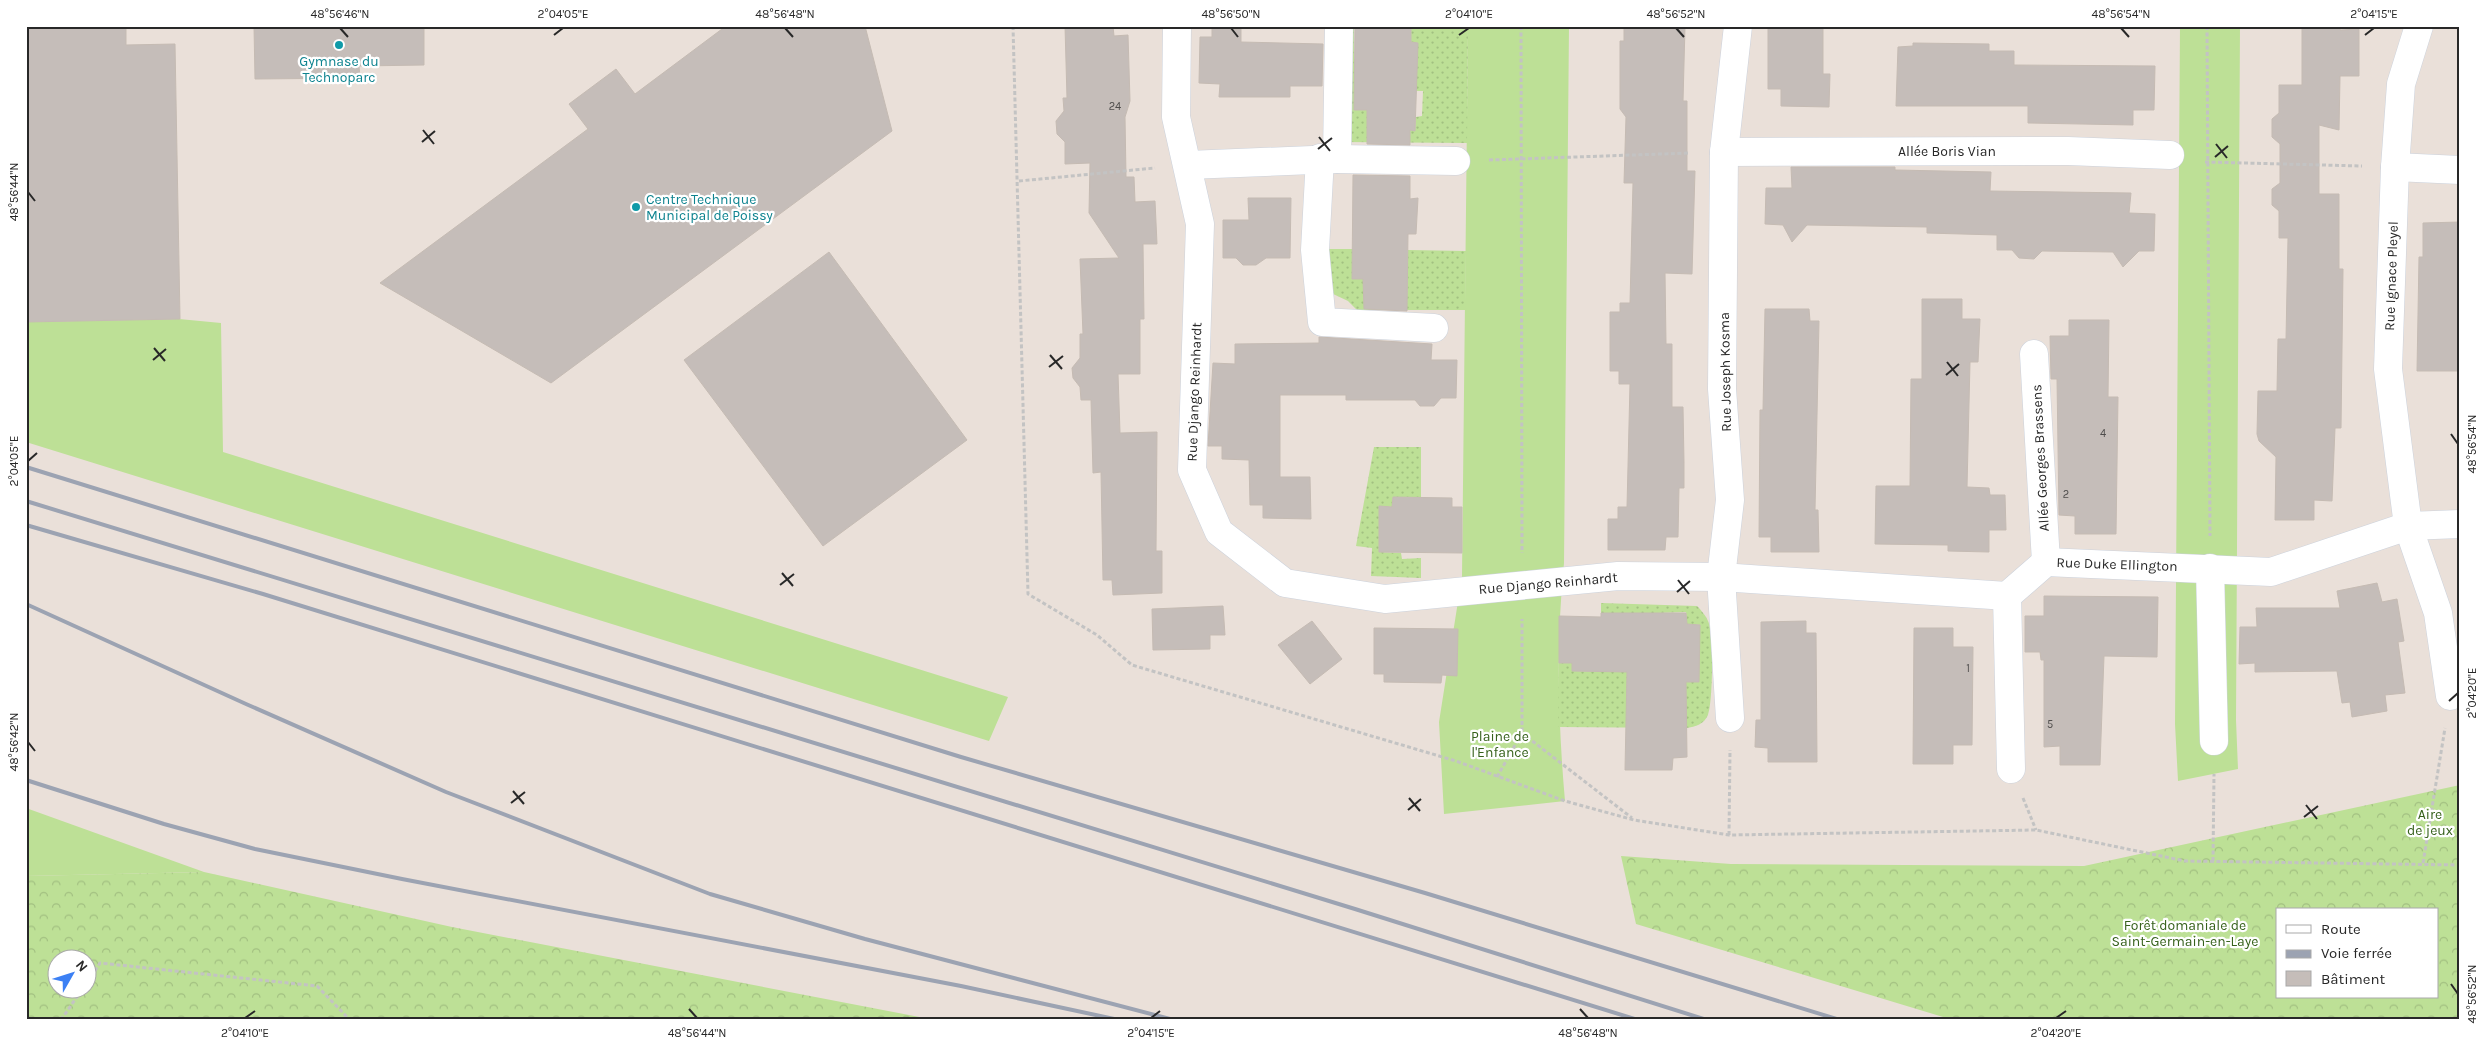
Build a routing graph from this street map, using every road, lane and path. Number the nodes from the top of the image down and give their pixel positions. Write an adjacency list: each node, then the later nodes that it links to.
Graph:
1 (1013, 26): 17 (path)
2 (1177, 26): 14 (street, Rue Django Reinhardt)
3 (1339, 26): 10 (street)
4 (1521, 26): 11 (path)
5 (1738, 26): 8 (street, Rue Joseph Kosma)
6 (2207, 26): 13 (path)
7 (2418, 26): 15 (street, Rue Ignace Pleyel)
8 (1724, 152): 9 (street, Allée Boris Vian); 11 (path); 24 (street, Rue Joseph Kosma)
9 (2170, 155)
10 (1329, 158): 12 (street); 14 (street); 18 (street)
11 (1521, 159): 25 (path)
12 (1456, 161)
13 (2208, 162): 15 (path); 23 (path)
14 (1188, 165): 17 (path); 25 (street, Rue Django Reinhardt)
15 (2395, 167): 16 (street); 21 (street, Rue Ignace Pleyel)
16 (2460, 170)
17 (1019, 181): 32 (path)
18 (1434, 328)
19 (2034, 354): 22 (street, Allée Georges Brassens)
20 (2460, 524): 21 (street, Rue Duke Ellington)
21 (2408, 526): 23 (street, Rue Duke Ellington); 27 (street)
22 (2046, 562): 23 (street, Rue Duke Ellington); 26 (street, Rue Duke Ellington)
23 (2210, 568): 30 (street)
24 (1721, 577): 25 (street, Rue Django Reinhardt); 26 (street); 28 (street, Rue Joseph Kosma)
25 (1522, 585): 29 (path)
26 (2007, 596): 31 (street)
27 (2450, 696): 36 (path)
28 (1730, 718): 34 (path)
29 (1522, 733): 32 (path); 33 (path)
30 (2214, 741): 35 (path)
31 (2011, 769)
32 (1497, 777): 33 (path)
33 (1634, 820): 34 (path)
34 (1729, 835): 35 (path)
35 (2213, 861): 36 (path)
36 (2423, 864): 37 (path)
37 (2460, 865)
38 (98, 966): 41 (path)
39 (76, 998): 40 (path)
40 (61, 1020)
41 (350, 1020)

